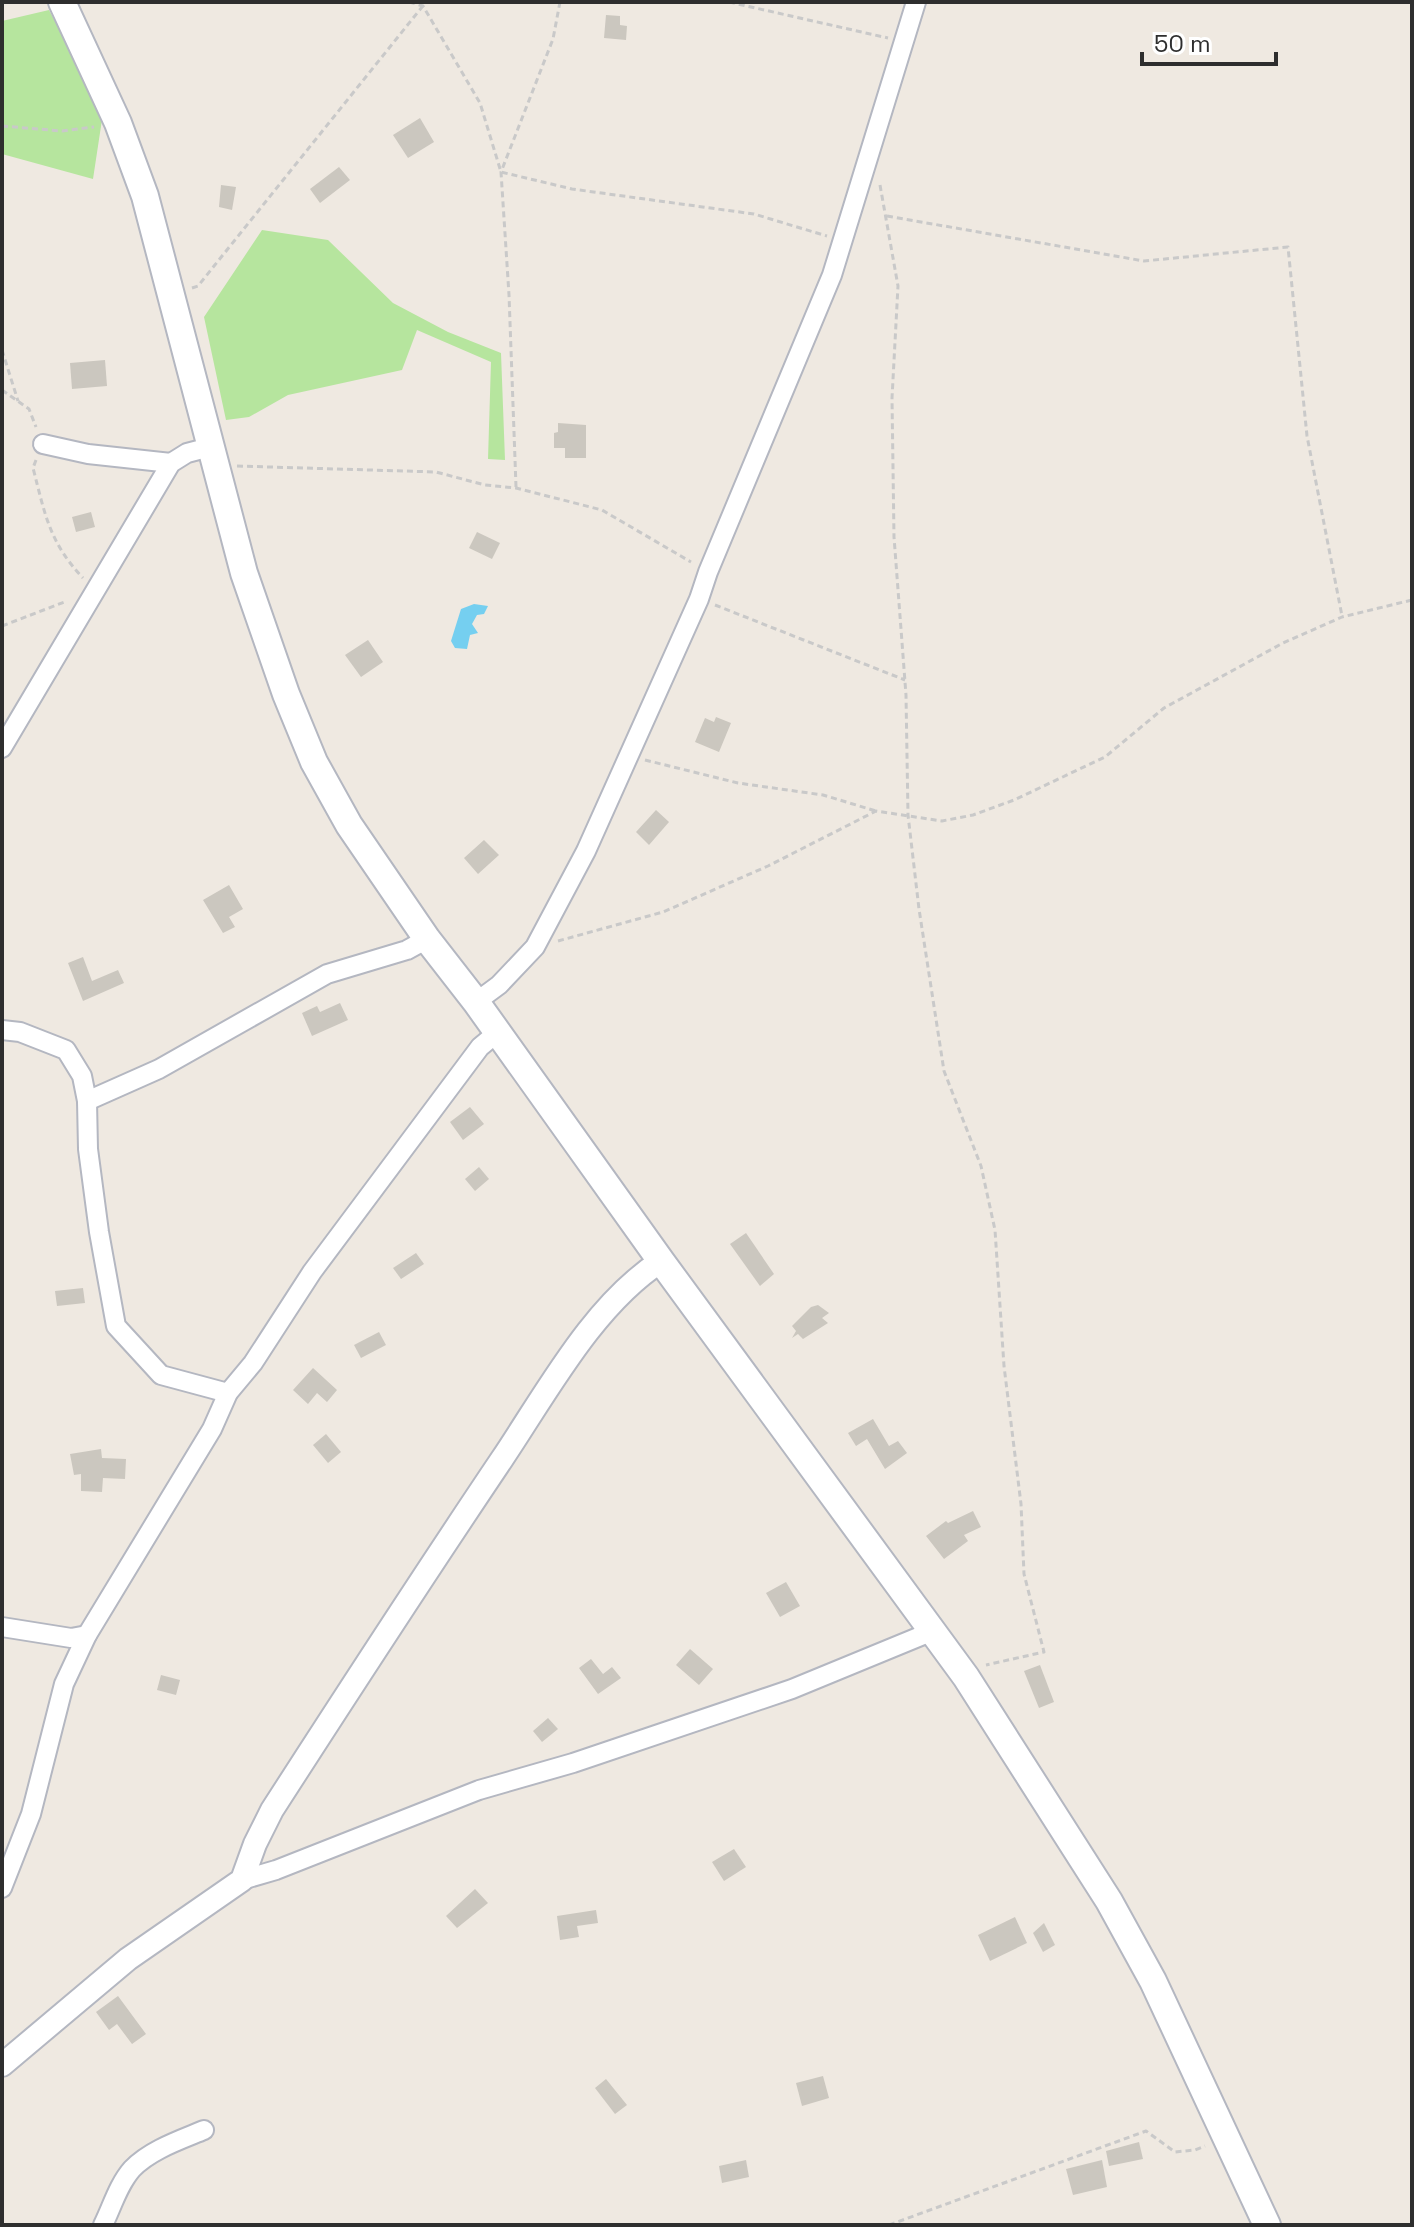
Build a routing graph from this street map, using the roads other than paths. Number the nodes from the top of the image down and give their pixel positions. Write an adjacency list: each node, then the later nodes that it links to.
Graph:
1 (62, 2): 4 (main road)
2 (916, 2): 8 (street)
3 (43, 444): 5 (street)
4 (213, 456): 5 (street); 7 (main road)
5 (171, 463): 6 (street)
6 (2, 748)
7 (427, 939): 8 (main road); 11 (street)
8 (476, 1002): 10 (main road)
9 (2, 1030): 11 (street)
10 (498, 1032): 12 (main road); 13 (street)
11 (87, 1101): 13 (street)
12 (661, 1261): 15 (main road); 17 (street)
13 (228, 1393): 16 (street)
14 (2, 1627): 16 (street)
15 (933, 1631): 17 (street); 22 (main road)
16 (87, 1635): 18 (street)
17 (242, 1880): 19 (street)
18 (2, 1888)
19 (2, 2065)
20 (204, 2130): 21 (street)
21 (103, 2225)
22 (1267, 2225)

